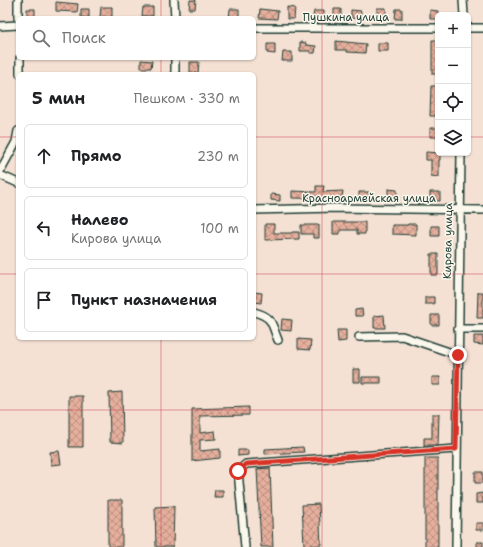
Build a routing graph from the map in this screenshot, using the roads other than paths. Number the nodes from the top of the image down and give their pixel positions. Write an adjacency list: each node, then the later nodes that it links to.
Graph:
1 (18, 0): 5 (street)
2 (174, 0): 6 (street)
3 (464, 0): 4 (street)
4 (464, 12)
5 (18, 16)
6 (175, 16)
7 (16, 25): 8 (street)
8 (0, 26)
9 (256, 28): 10 (street, Пушкина улица)
10 (435, 28)
11 (471, 28): 12 (street)
12 (483, 28)
13 (20, 60): 15 (street)
14 (175, 60): 16 (street)
15 (20, 72)
16 (175, 72)
17 (16, 142): 19 (street)
18 (461, 156): 23 (street, Кирова улица)
19 (0, 171)
20 (0, 175): 21 (street)
21 (16, 182)
22 (256, 210): 23 (street, Красноармейская улица)
23 (460, 210): 24 (street, Красноармейская улица); 26 (street, Кирова улица)
24 (483, 210)
25 (256, 313): 29 (street)
26 (458, 329): 27 (street); 30 (street, Кирова улица)
27 (483, 329)
28 (359, 337): 30 (street)
29 (278, 340)
30 (458, 355): 31 (street, Кирова улица)
31 (456, 449): 32 (street); 33 (street, Кирова улица)
32 (245, 547)
33 (456, 547)

